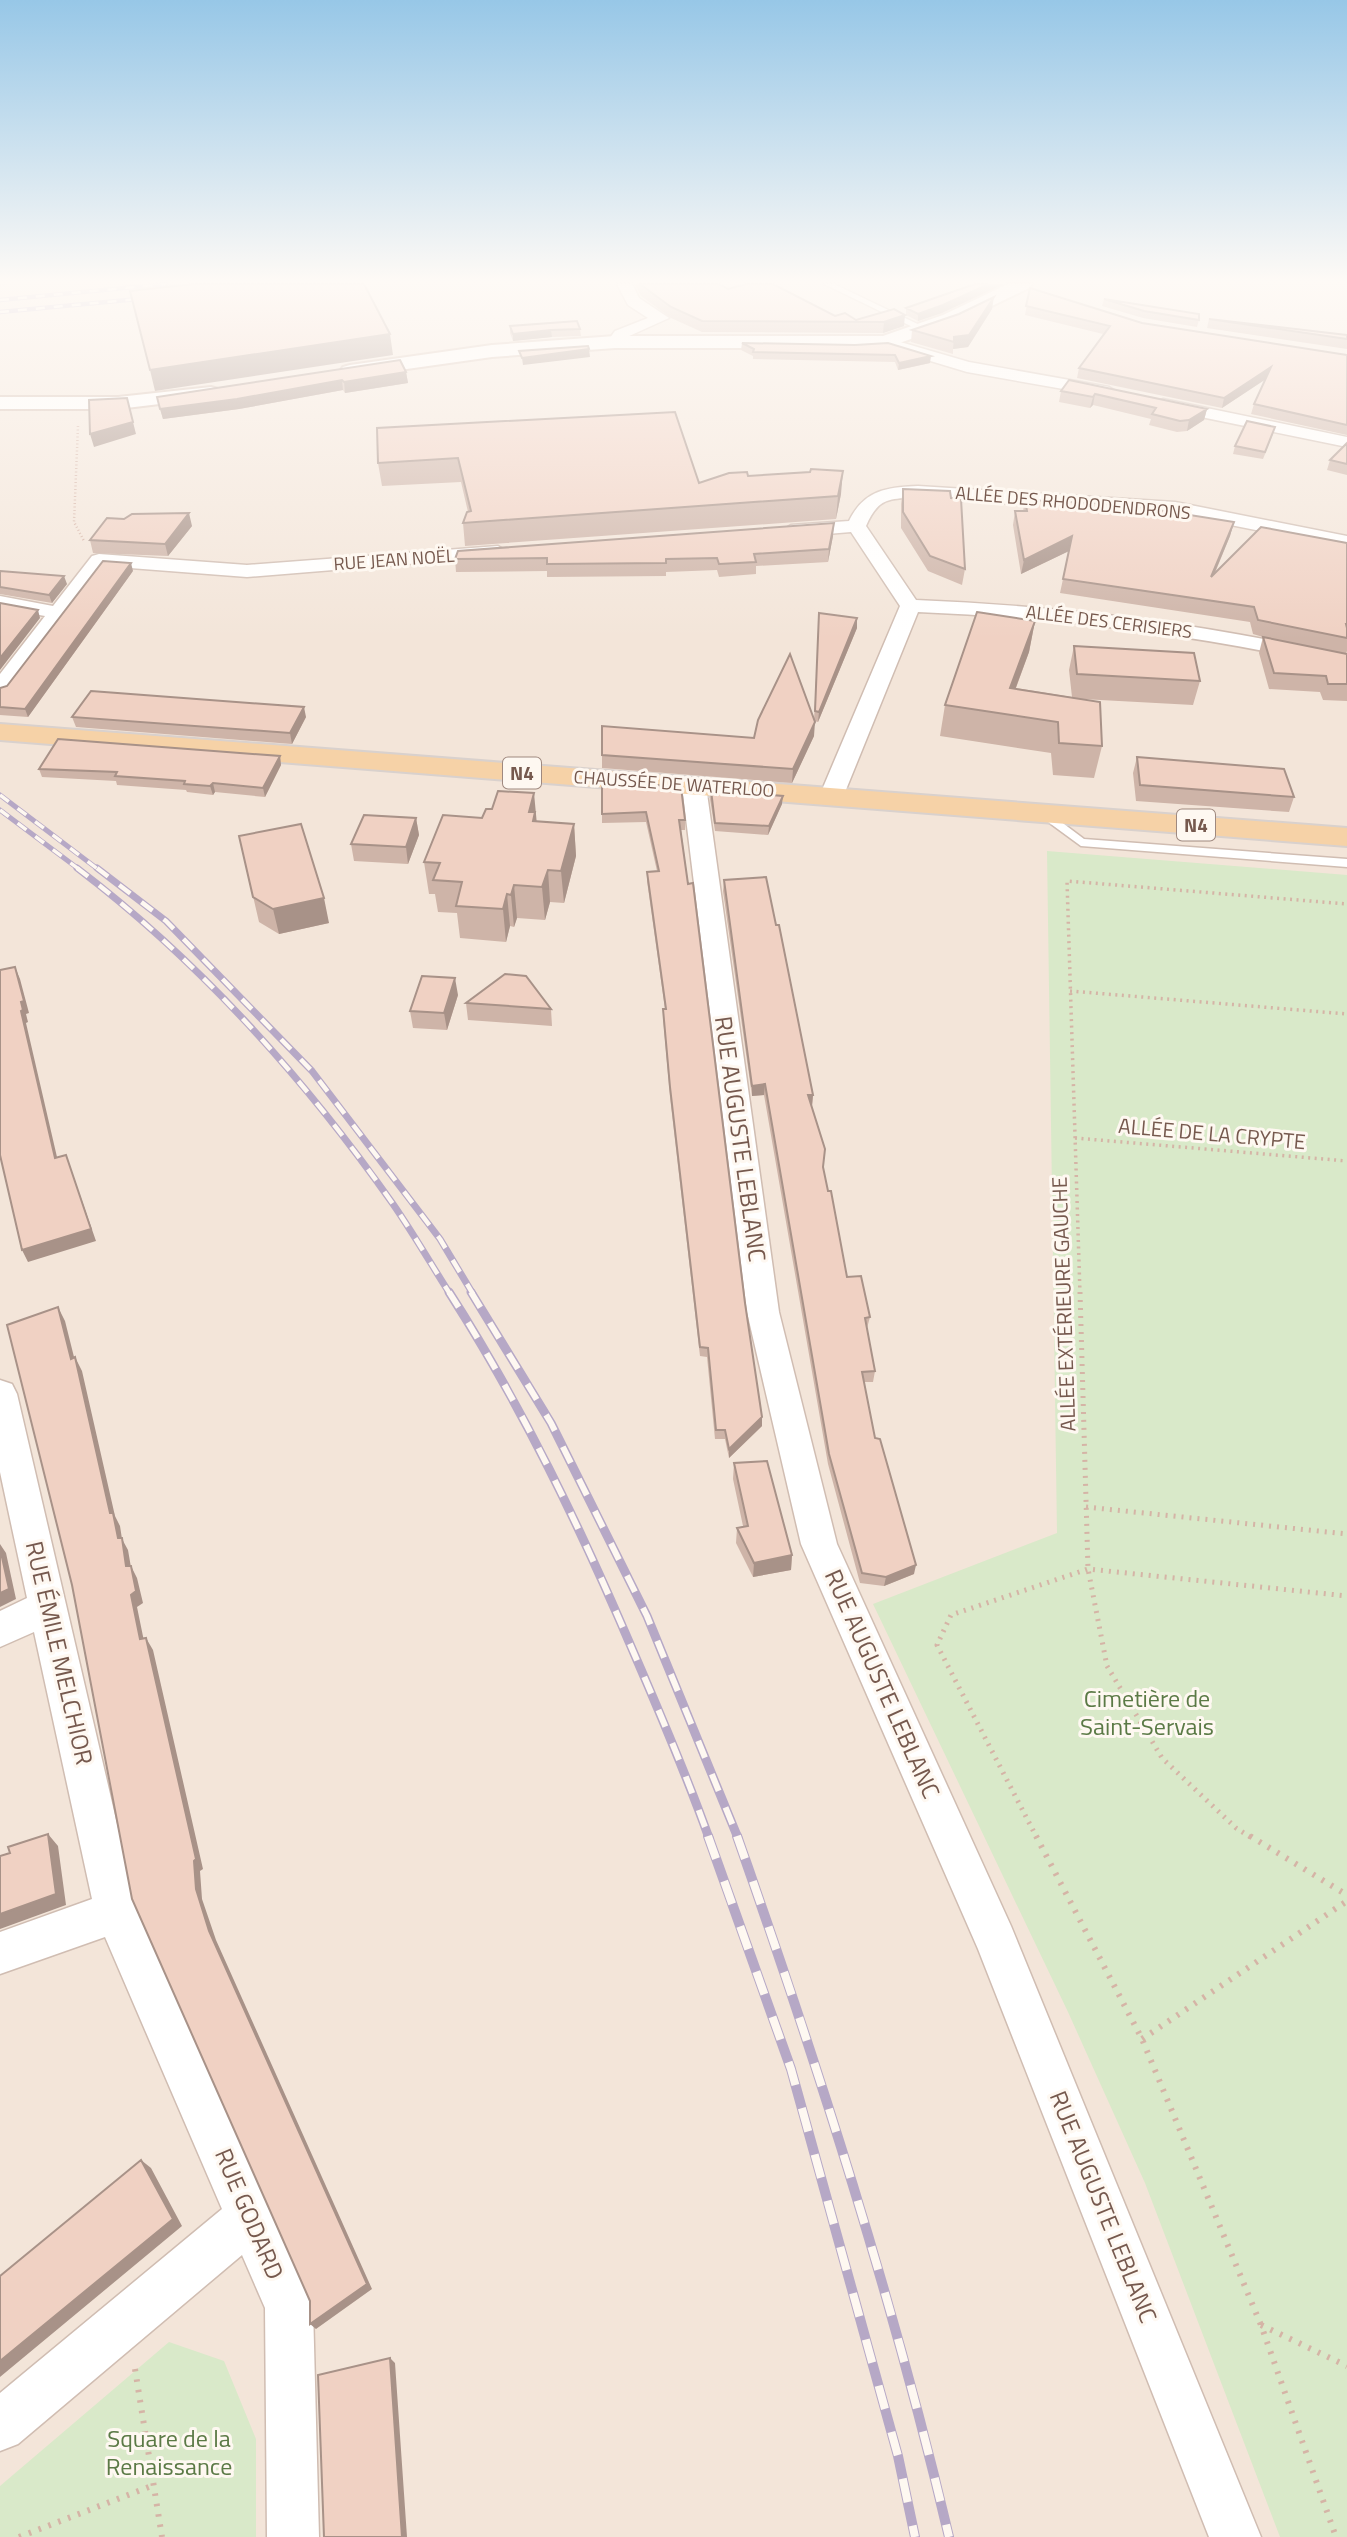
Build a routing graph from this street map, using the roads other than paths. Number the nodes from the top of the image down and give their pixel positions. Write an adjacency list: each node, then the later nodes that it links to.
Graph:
1 (108, 402): 3 (street)
2 (1155, 402): 4 (street)
3 (0, 403)
4 (1347, 442)
5 (856, 526): 6 (street); 7 (street, ALLÉE DES RHODODENDRONS); 10 (street)
6 (773, 532)
7 (1347, 542)
8 (524, 550): 11 (street, RUE JEAN NOËL)
9 (0, 602): 11 (street)
10 (910, 606): 12 (street, ALLÉE DES CERISIERS); 16 (street)
11 (59, 613): 13 (street)
12 (1347, 663)
13 (0, 688)
14 (0, 732): 15 (main road, CHAUSSÉE DE WATERLOO / N4)
15 (694, 786): 16 (main road, CHAUSSÉE DE WATERLOO / N4); 28 (street, RUE AUGUSTE LEBLANC)
16 (831, 797): 17 (main road, CHAUSSÉE DE WATERLOO / N4)
17 (1044, 813): 18 (main road, CHAUSSÉE DE WATERLOO / N4); 19 (lane)
18 (1347, 837)
19 (1347, 863)
20 (0, 1394): 21 (street, RUE ÉMILE MELCHIOR)
21 (49, 1606): 22 (street); 23 (street, RUE ÉMILE MELCHIOR)
22 (0, 1630)
23 (116, 1912): 24 (street); 25 (street, RUE GODARD)
24 (0, 1953)
25 (251, 2216): 26 (street); 27 (street, RUE GODARD)
26 (0, 2426)
27 (293, 2537)
28 (1235, 2537)

